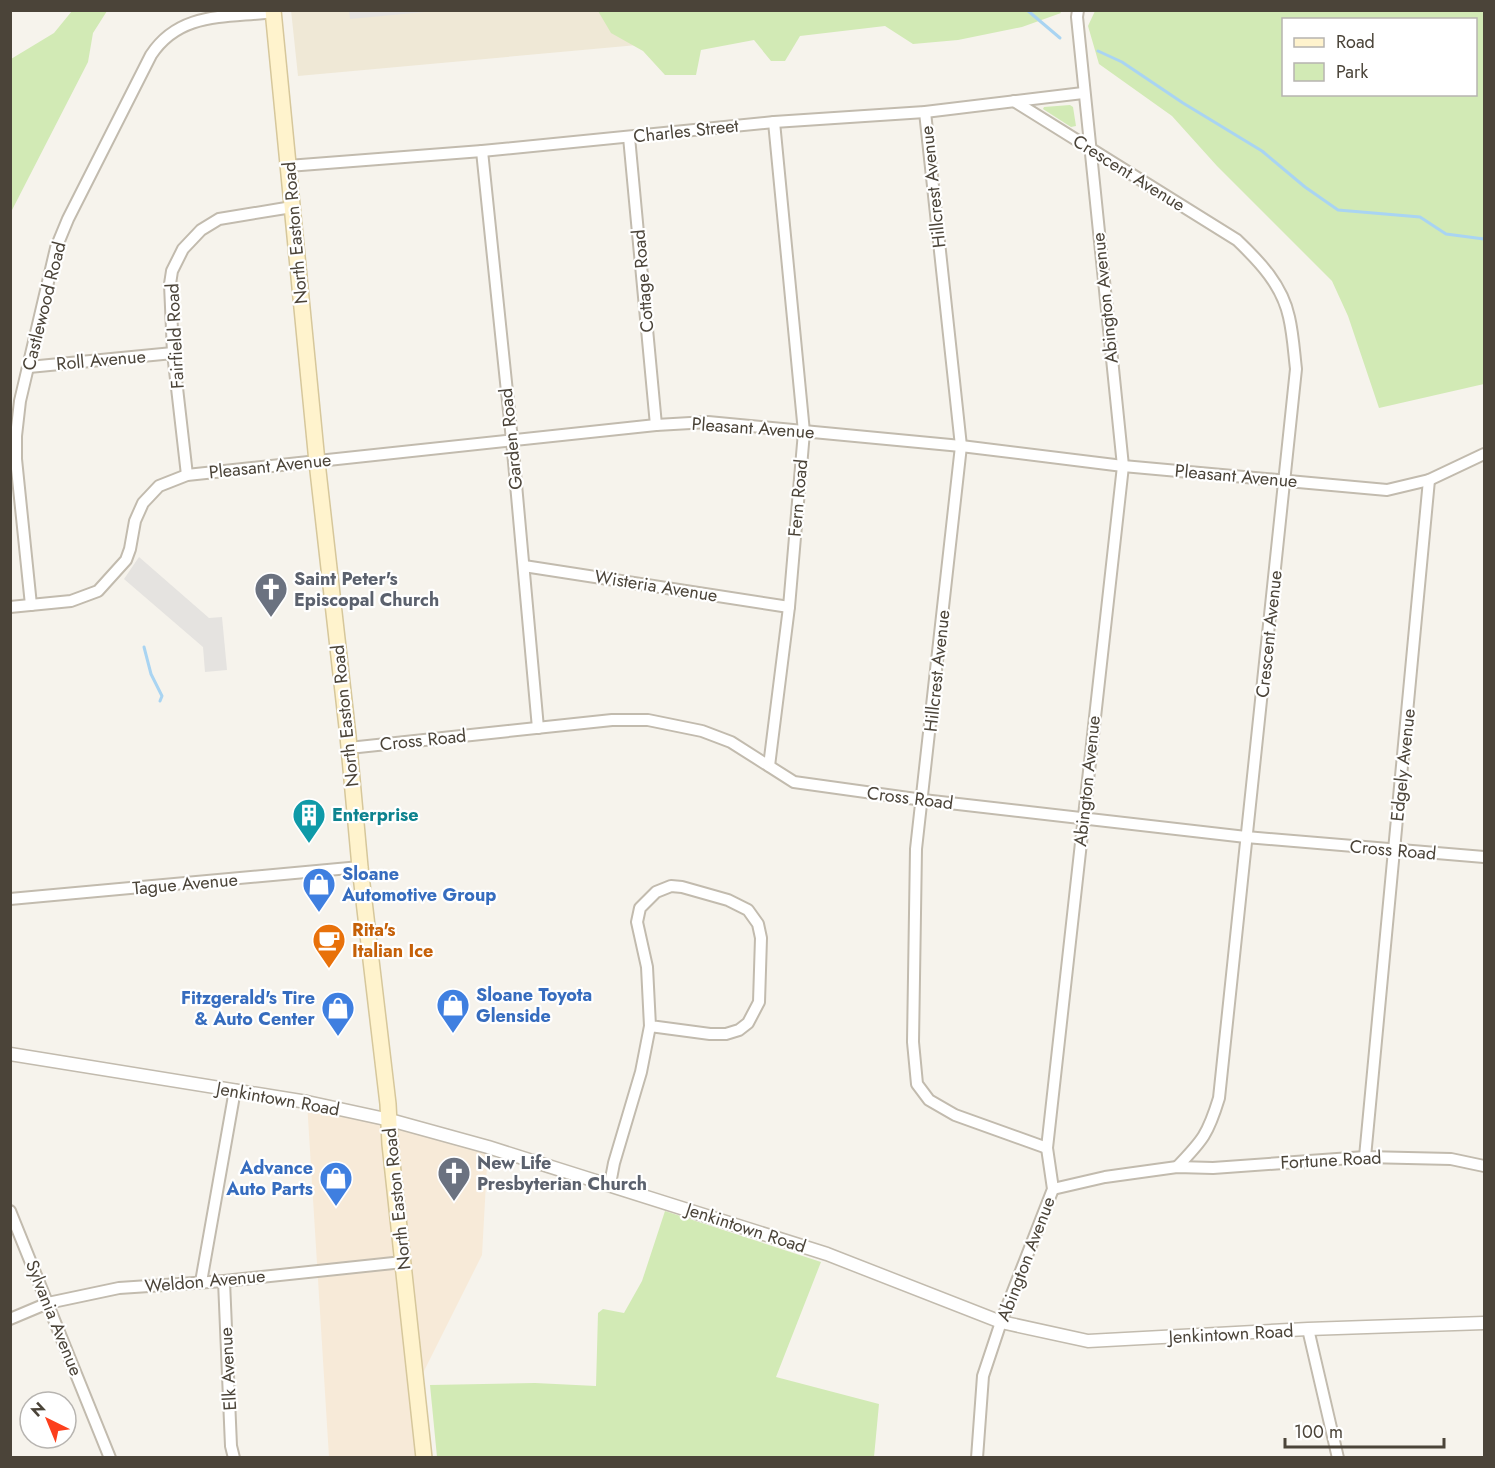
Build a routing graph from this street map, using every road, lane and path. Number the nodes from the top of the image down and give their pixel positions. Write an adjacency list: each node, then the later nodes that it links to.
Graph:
1 (1078, 10): 3 (street, Abington Avenue)
2 (273, 11): 10 (main road, North Easton Road); 13 (street, Castlewood Road)
3 (1083, 93): 4 (street, Charles Street); 8 (street, Abington Avenue)
4 (1014, 101): 5 (street, Charles Street); 8 (street, Crescent Avenue)
5 (925, 112): 6 (street, Charles Street); 17 (street, Hillcrest Avenue)
6 (774, 122): 7 (street, Charles Street); 15 (street, Fern Road)
7 (629, 137): 9 (street, Charles Street); 14 (street, Cottage Road)
8 (1089, 148): 20 (street, Abington Avenue); 22 (street, Crescent Avenue)
9 (482, 151): 10 (street, Charles Street); 16 (street, Garden Road)
10 (288, 166): 11 (main road, North Easton Road)
11 (292, 207): 12 (street, Fairfield Road); 19 (main road, North Easton Road)
12 (173, 353): 13 (street, Roll Avenue); 21 (street, Fairfield Road)
13 (29, 367): 25 (street, Castlewood Road)
14 (656, 425): 15 (street, Pleasant Avenue); 16 (street, Pleasant Avenue)
15 (804, 432): 17 (street, Pleasant Avenue); 27 (street, Fern Road)
16 (512, 440): 19 (street, Pleasant Avenue); 24 (street, Garden Road)
17 (961, 446): 20 (street, Pleasant Avenue); 31 (street, Hillcrest Avenue)
18 (1485, 454): 23 (street, Pleasant Avenue)
19 (317, 462): 21 (street, Pleasant Avenue); 29 (main road, North Easton Road)
20 (1123, 466): 22 (street, Pleasant Avenue); 32 (street, Abington Avenue)
21 (187, 475): 25 (street, Pleasant Avenue)
22 (1285, 480): 23 (street, Pleasant Avenue); 33 (street, Crescent Avenue)
23 (1429, 480): 34 (street, Edgely Avenue)
24 (524, 566): 27 (street, Wisteria Avenue); 28 (street, Garden Road)
25 (31, 605): 26 (street, Pleasant Avenue)
26 (10, 607)
27 (789, 607): 30 (street, Fern Road)
28 (538, 728): 29 (street, Cross Road); 30 (street, Cross Road)
29 (349, 748): 36 (main road, North Easton Road)
30 (769, 766): 31 (street, Cross Road)
31 (923, 800): 32 (street, Cross Road); 42 (street, Hillcrest Avenue)
32 (1083, 818): 33 (street, Cross Road); 42 (street, Abington Avenue)
33 (1246, 837): 34 (street, Cross Road); 45 (street, Crescent Avenue)
34 (1395, 851): 35 (street, Cross Road); 43 (street, Edgely Avenue)
35 (1485, 857)
36 (360, 867): 37 (street, Tague Avenue); 41 (main road, North Easton Road)
37 (10, 899)
38 (650, 1026): 38 (street); 46 (street)
39 (10, 1054): 40 (street, Jenkintown Road)
40 (235, 1090): 41 (street, Jenkintown Road); 51 (street)
41 (390, 1120): 46 (street, Jenkintown Road); 49 (main road, North Easton Road)
42 (1047, 1148): 47 (street, Abington Avenue)
43 (1365, 1157): 44 (street, Fortune Road); 45 (street, Fortune Road)
44 (1485, 1166)
45 (1177, 1167): 47 (street)
46 (610, 1184): 54 (street, Jenkintown Road)
47 (1053, 1189): 54 (street, Abington Avenue)
48 (10, 1211): 52 (street, Sylvania Avenue)
49 (403, 1262): 50 (street, Weldon Avenue); 59 (main road, North Easton Road)
50 (224, 1281): 51 (street, Weldon Avenue); 58 (street, Elk Avenue)
51 (201, 1282): 52 (street, Weldon Avenue)
52 (48, 1303): 53 (street, Weldon Avenue); 57 (street, Sylvania Avenue)
53 (10, 1318)
54 (1001, 1322): 56 (street, Jenkintown Road); 60 (street, Abington Avenue)
55 (1485, 1323): 56 (street, Jenkintown Road)
56 (1308, 1329): 61 (street)
57 (110, 1458)
58 (234, 1458)
59 (424, 1458)
60 (977, 1458)
61 (1338, 1458)

